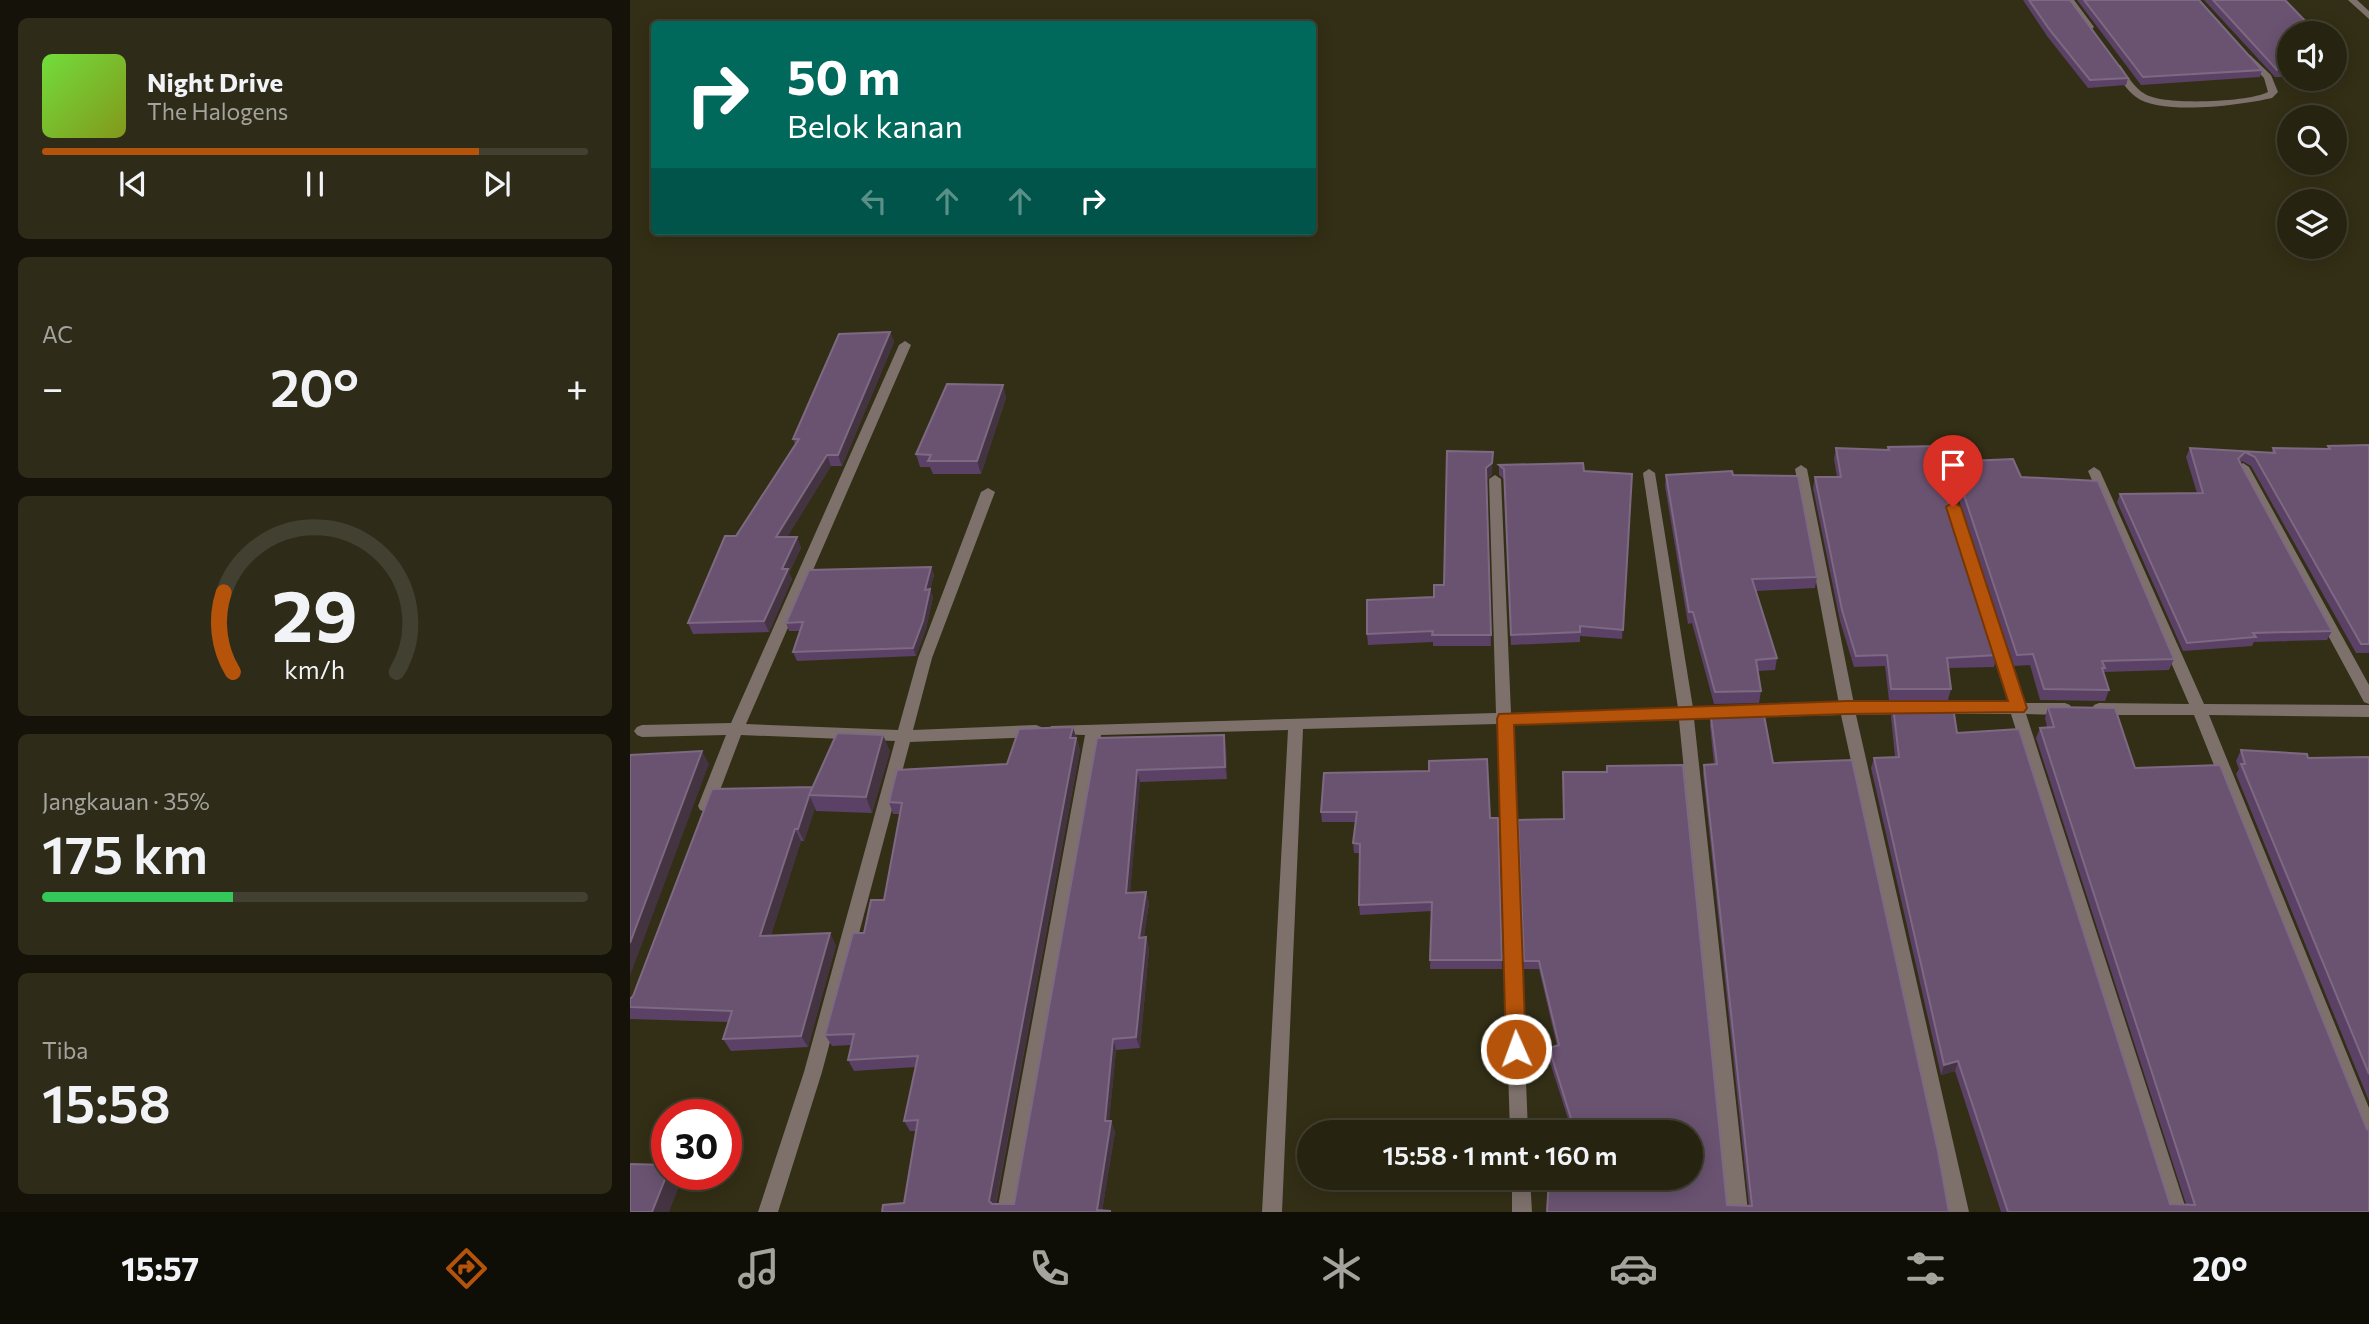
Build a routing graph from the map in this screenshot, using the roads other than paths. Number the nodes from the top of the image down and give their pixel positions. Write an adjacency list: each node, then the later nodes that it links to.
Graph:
1 (2070, 0): 4 (street)
2 (2352, 0): 3 (street)
3 (2369, 16)
4 (2099, 41)
5 (2241, 48): 6 (street)
6 (2114, 61)
7 (905, 345): 23 (street)
8 (2243, 467): 15 (street)
9 (1801, 469): 16 (street)
10 (2094, 471): 19 (street)
11 (1649, 473): 20 (street)
12 (1495, 479): 21 (street)
13 (1944, 480): 17 (street)
14 (988, 492): 26 (street)
15 (2369, 698)
16 (1847, 708): 17 (street); 20 (street); 36 (street)
17 (2018, 708): 19 (street); 37 (street)
18 (2369, 711): 19 (street)
19 (2200, 712): 29 (street)
20 (1685, 713): 21 (street); 35 (street)
21 (1505, 719): 22 (street); 28 (street)
22 (1296, 725): 24 (street); 33 (street)
23 (736, 729): 25 (street); 26 (street); 27 (street)
24 (1094, 729): 26 (street); 32 (street)
25 (642, 732)
26 (905, 736): 31 (street)
27 (702, 817)
28 (1519, 1120)
29 (2369, 1131)
30 (1521, 1190): 34 (street)
31 (768, 1212)
32 (1007, 1212)
33 (1272, 1212)
34 (1522, 1212)
35 (1738, 1212)
36 (1959, 1212)
37 (2177, 1212)

